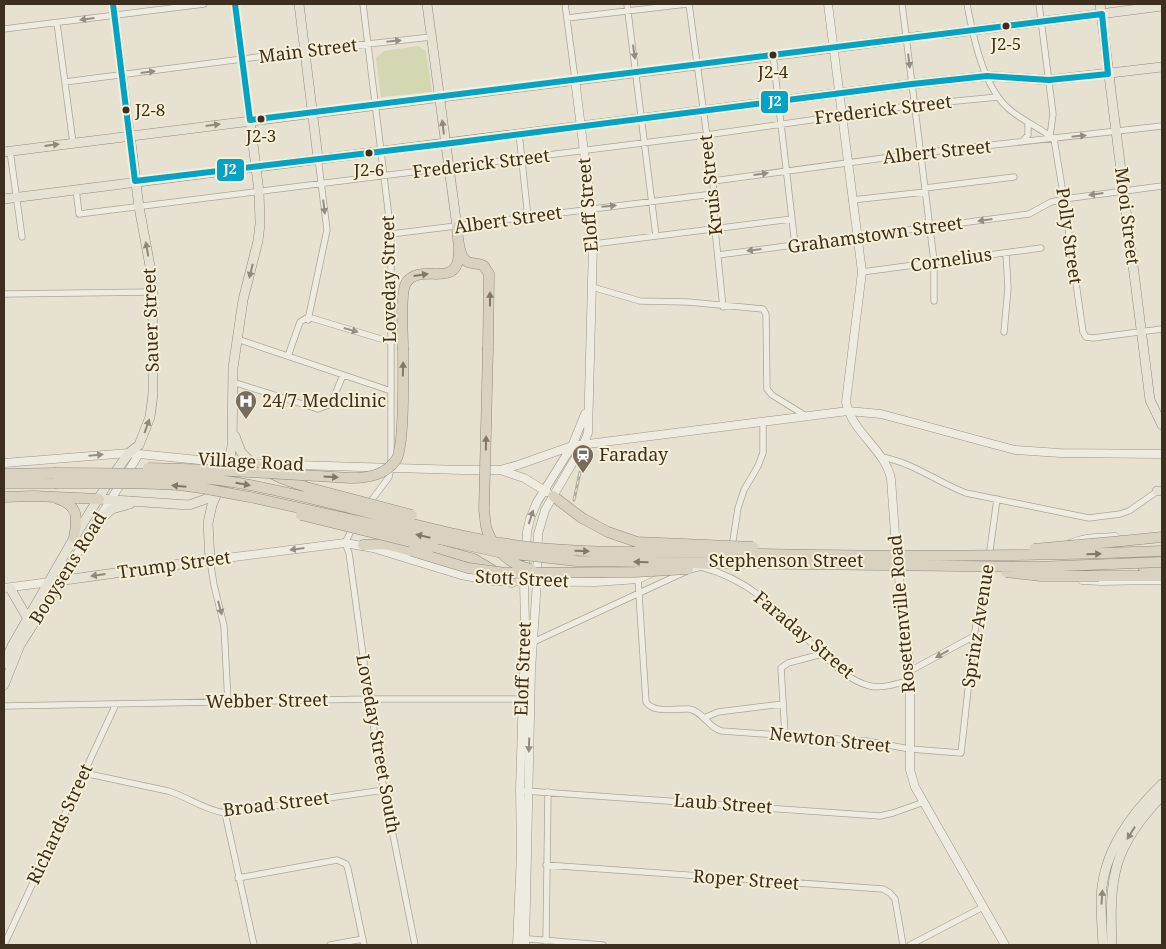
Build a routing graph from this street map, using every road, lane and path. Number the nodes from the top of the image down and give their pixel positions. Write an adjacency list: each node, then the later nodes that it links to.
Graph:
1 (113, 4): 18 (street)
2 (204, 4): 18 (street)
3 (235, 4): 32 (street)
4 (299, 4): 30 (main road)
5 (363, 4): 28 (street, Loveday Street)
6 (427, 4): 26 (main road)
7 (565, 4): 19 (street, Eloff Street)
8 (627, 4): 16 (street)
9 (688, 4): 16 (street); 33 (street, Kruis Street)
10 (828, 4): 29 (street, Rosettenville Road)
11 (902, 4): 27 (street)
12 (967, 4): 23 (street)
13 (1039, 4): 21 (street, Polly Street)
14 (1100, 4): 17 (main road, Mooi Street)
15 (1162, 6): 17 (main road)
16 (628, 11): 19 (street); 35 (street, one-way to 35)
17 (1102, 14): 21 (main road); 36 (main road, Mooi Street)
18 (115, 15): 20 (street, one-way to 20); 37 (street)
19 (567, 18): 39 (street, Eloff Street)
20 (57, 22): 22 (street); 41 (street)
21 (1041, 22): 23 (main road); 40 (street, Polly Street)
22 (4, 29)
23 (972, 30): 24 (main road); 38 (street)
24 (944, 34)
25 (922, 36): 27 (main road)
26 (431, 37): 28 (street, Main Street, one-way to 26); 44 (main road)
27 (906, 38): 29 (main road); 42 (street, one-way to 42)
28 (368, 44): 30 (street, Main Street); 48 (street, Loveday Street)
29 (834, 48): 31 (main road); 43 (street, Rosettenville Road)
30 (305, 51): 32 (street, Main Street); 50 (main road)
31 (773, 56): 33 (main road); 46 (street)
32 (241, 59): 37 (street, Main Street, one-way to 32); 53 (street)
33 (697, 65): 35 (main road); 49 (street, Kruis Street)
34 (1162, 67): 36 (main road)
35 (636, 72): 39 (main road); 52 (street)
36 (1108, 74): 40 (main road); 58 (main road, Mooi Street)
37 (122, 75): 41 (street, Main Street); 60 (street)
38 (987, 76): 40 (main road); 42 (main road); 45 (street)
39 (574, 79): 44 (main road); 57 (street, Eloff Street)
40 (1049, 80): 62 (street, Polly Street)
41 (65, 82): 64 (street)
42 (912, 84): 43 (main road); 47 (street)
43 (839, 93): 46 (main road); 51 (street, Rosettenville Road)
44 (439, 97): 48 (main road); 66 (main road, one-way to 44)
45 (998, 97): 47 (street, Frederick Street); 55 (street)
46 (778, 100): 49 (main road); 54 (street)
47 (915, 105): 51 (street, Frederick Street); 70 (street)
48 (376, 106): 50 (main road); 68 (street, Loveday Street)
49 (703, 111): 52 (main road); 61 (street, Kruis Street)
50 (312, 112): 53 (main road); 71 (main road)
51 (842, 115): 54 (street, Frederick Street); 73 (street, Rosettenville Road)
52 (641, 118): 57 (main road); 65 (street)
53 (250, 120): 60 (main road, one-way to 53); 74 (main road)
54 (780, 124): 61 (street, Frederick Street); 76 (street)
55 (1028, 124): 62 (street); 63 (street)
56 (1162, 126): 58 (street, Albert Street)
57 (580, 127): 59 (main road); 69 (street, Eloff Street)
58 (1116, 132): 62 (street, Albert Street, one-way to 58); 85 (main road, Mooi Street)
59 (520, 133): 66 (main road); 72 (street)
60 (130, 135): 64 (main road); 79 (main road, Sauer Street)
61 (706, 135): 65 (street, Frederick Street); 80 (street, Kruis Street)
62 (1052, 138): 63 (street, Albert Street); 90 (street, Polly Street)
63 (1022, 142): 70 (street, Albert Street)
64 (73, 143): 67 (main road, one-way to 64)
65 (644, 143): 69 (street, Frederick Street); 92 (street)
66 (445, 144): 68 (main road); 75 (main road)
67 (7, 151): 88 (street)
68 (381, 151): 71 (main road); 77 (street, Loveday Street)
69 (583, 151): 72 (street, Frederick Street); 94 (street, Eloff Street)
70 (921, 153): 73 (street, Albert Street); 84 (street)
71 (318, 158): 74 (main road); 81 (street)
72 (522, 158): 75 (street, Frederick Street); 95 (street)
73 (848, 162): 76 (street, Albert Street); 91 (street, Rosettenville Road)
74 (256, 166): 79 (main road); 86 (main road)
75 (448, 168): 77 (street, Frederick Street); 97 (main road)
76 (785, 171): 80 (street, Albert Street, one-way to 76); 96 (street)
77 (384, 176): 81 (street, Frederick Street); 100 (street, Loveday Street)
78 (1014, 177): 84 (street)
79 (136, 181): 83 (main road); 93 (main road, Sauer Street)
80 (713, 181): 87 (street, Kruis Street)
81 (321, 184): 86 (street, Frederick Street); 117 (street, one-way to 117)
82 (1162, 186): 85 (street)
83 (76, 189): 88 (main road); 93 (street, Frederick Street)
84 (925, 190): 91 (street); 98 (street)
85 (1124, 191): 90 (street, one-way to 90); 120 (main road, Mooi Street)
86 (259, 192): 93 (street, Frederick Street); 121 (main road, one-way to 121)
87 (713, 194): 92 (street, Albert Street); 99 (street, Kruis Street)
88 (16, 197): 89 (main road); 102 (street)
89 (4, 198)
90 (1064, 199): 98 (street, Grahamstown Street, one-way to 98); 120 (street, Polly Street)
91 (852, 200): 103 (street, Rosettenville Road)
92 (652, 202): 94 (street, Albert Street, one-way to 92); 101 (street)
93 (140, 207): 113 (main road, Sauer Street, one-way to 93)
94 (591, 208): 95 (street, Albert Street); 104 (street, Eloff Street)
95 (528, 218): 97 (street, Albert Street)
96 (792, 219): 99 (street); 106 (street)
97 (457, 227): 100 (street, Albert Street); 105 (highway)
98 (930, 228): 103 (street, Grahamstown Street); 110 (street)
99 (715, 229): 101 (street); 109 (street, Kruis Street)
100 (391, 234): 122 (street, Loveday Street)
101 (656, 236): 104 (street)
102 (22, 237)
103 (857, 237): 106 (street, Grahamstown Street); 111 (street, Rosettenville Road)
104 (593, 244): 112 (street, Eloff Street)
105 (460, 245): 143 (highway, one-way to 105, bridge); 175 (highway, one-way to 105, bridge)
106 (795, 245): 109 (street, Grahamstown Street, one-way to 109)
107 (1040, 248): 108 (street, Cornelius)
108 (1006, 252): 110 (street, Cornelius); 119 (street)
109 (718, 255): 116 (street, Kruis Street)
110 (934, 261): 111 (street, Cornelius); 115 (street)
111 (862, 272): 128 (street, Rosettenville Road)
112 (592, 288): 116 (street); 127 (street, Eloff Street)
113 (152, 292): 114 (street); 135 (main road, Sauer Street, one-way to 113)
114 (4, 294)
115 (934, 301)
116 (723, 307): 129 (street)
117 (309, 319): 122 (street, one-way to 122); 123 (street)
118 (1162, 329): 120 (street)
119 (1004, 332)
120 (1142, 332): 132 (main road, Mooi Street)
121 (237, 338): 123 (street); 125 (main road)
122 (391, 342): 126 (street, Loveday Street)
123 (289, 356): 124 (street)
124 (343, 375): 125 (street); 126 (street)
125 (233, 382): 130 (main road)
126 (391, 391): 141 (street, Loveday Street)
127 (587, 407): 133 (street, Eloff Street); 134 (street, Eloff Street)
128 (848, 412): 129 (street); 136 (street); 137 (street, Rosettenville Road)
129 (808, 417): 131 (street)
130 (233, 418): 139 (main road); 140 (main road)
131 (763, 423): 133 (street); 165 (street)
132 (1162, 425)
133 (584, 445): 134 (street); 149 (street, Eloff Street)
134 (572, 446): 142 (street); 147 (street, Eloff Street)
135 (134, 454): 138 (street, Village Road, one-way to 135); 139 (street, Village Road); 152 (main road, Booysens Road); 154 (street, Booysens Road)
136 (1162, 454)
137 (881, 457): 153 (street); 167 (street, Rosettenville Road)
138 (4, 463)
139 (229, 463): 140 (street, Village Road); 146 (main road)
140 (253, 464): 141 (street, Village Road); 161 (highway, bridge)
141 (391, 467): 142 (street, Village Road); 159 (street, Loveday Street)
142 (500, 470): 147 (street)
143 (55, 473): 144 (highway); 161 (highway, one-way to 161, bridge)
144 (4, 474)
145 (4, 484): 146 (highway, one-way to 145, bridge)
146 (215, 489): 155 (main road); 164 (main road); 166 (highway, one-way to 146, bridge); 181 (highway, bridge)
147 (544, 489): 149 (street); 182 (street, Eloff Street, one-way to 147)
148 (1161, 490): 153 (street)
149 (553, 496): 166 (highway, bridge); 183 (street, Eloff Street)
150 (4, 497): 151 (highway)
151 (53, 497): 152 (highway); 158 (highway)
152 (99, 499): 154 (main road); 158 (main road, Booysens Road)
153 (996, 499): 168 (street, Sprinz Avenue)
154 (110, 500): 155 (main road); 156 (street, Booysens Road)
155 (142, 502): 156 (main road)
156 (97, 522): 178 (street, Booysens Road)
157 (1162, 537): 163 (highway, bridge); 169 (street)
158 (74, 538): 180 (main road, Booysens Road)
159 (345, 543): 160 (street, Stott Street); 164 (street, Trump Street, one-way to 164); 195 (street, Loveday Street South)
160 (363, 545): 175 (highway, bridge); 181 (street, Stott Street)
161 (533, 547): 166 (highway, one-way to 166, bridge)
162 (1162, 551): 163 (highway, one-way to 162, bridge)
163 (968, 555): 166 (highway, bridge)
164 (210, 560): 178 (main road, Trump Street, one-way to 178); 197 (street, one-way to 197)
165 (731, 560): 167 (street, Stephenson Street); 171 (street, Stephenson Street)
166 (803, 560): 173 (highway, bridge); 175 (highway, bridge)
167 (897, 561): 168 (street, Stephenson Street); 192 (street, Rosettenville Road)
168 (988, 561): 169 (street, Stephenson Street); 187 (street, Sprinz Avenue)
169 (1041, 562): 179 (street, Stephenson Street)
170 (1162, 562): 172 (highway, bridge)
171 (701, 564): 177 (street, Stott Street); 185 (street, Stephenson Street); 190 (street, Faraday Street)
172 (1111, 565): 173 (highway, bridge); 174 (highway, bridge)
173 (972, 566): 176 (highway, bridge)
174 (1162, 568)
175 (561, 572)
176 (1162, 576)
177 (638, 579): 183 (street, Stott Street); 185 (street, Newton Street)
178 (61, 580): 180 (main road, Trump Street); 194 (main road, Booysens Road)
179 (1162, 580)
180 (50, 582): 184 (street, Trump Street); 186 (main road, Booysens Road)
181 (512, 582): 182 (street, Stott Street)
182 (524, 582): 183 (street, Stott Street); 189 (street, Eloff Street)
183 (537, 582): 188 (street, Eloff Street)
184 (7, 588): 186 (main road)
185 (640, 594): 188 (street, Stephenson Street); 201 (street, Newton Street)
186 (28, 619): 191 (main road, Booysens Road)
187 (974, 636): 192 (street, one-way to 192); 204 (street, Sprinz Avenue)
188 (533, 642): 189 (street, Stephenson Street); 196 (street, Eloff Street)
189 (524, 645): 196 (street, Eloff Street)
190 (822, 654): 193 (street, Faraday Street); 199 (street)
191 (4, 664)
192 (910, 671): 193 (street, Rosettenville Road)
193 (911, 680): 203 (street, Rosettenville Road)
194 (4, 685)
195 (369, 699): 196 (street, Webber Street); 197 (street, Webber Street); 207 (street, Loveday Street South)
196 (526, 699): 208 (street, Eloff Street)
197 (228, 702): 198 (street, Webber Street)
198 (116, 704): 200 (street, Webber Street); 205 (street, Richards Street)
199 (783, 704): 201 (street, Newton Street); 202 (street)
200 (4, 706)
201 (704, 718): 202 (street, Newton Street)
202 (785, 735): 203 (street, Newton Street)
203 (910, 749): 204 (street, Newton Street); 211 (street, Rosettenville Road)
204 (961, 753)
205 (84, 773): 212 (street, Broad Street); 219 (street, Richards Street)
206 (1162, 784): 228 (main road, one-way to 206)
207 (384, 790): 212 (street, Broad Street); 222 (street, Loveday Street South)
208 (524, 791): 209 (street, Laub Street); 218 (street, Eloff Street)
209 (548, 792): 211 (street, Laub Street); 213 (street)
210 (1162, 796): 229 (main road, one-way to 229)
211 (924, 802): 215 (street, Rosettenville Road)
212 (225, 813): 214 (street)
213 (546, 865): 216 (street); 225 (street, Roper Street)
214 (238, 878): 217 (street); 220 (street)
215 (983, 907): 226 (street); 227 (street, Rosettenville Road)
216 (546, 941): 218 (street); 223 (street)
217 (363, 942): 221 (street)
218 (521, 942)
219 (4, 945)
220 (254, 945)
221 (330, 945)
222 (416, 945)
223 (592, 945): 224 (street)
224 (603, 945)
225 (903, 945)
226 (910, 945)
227 (1005, 945)
228 (1103, 945)
229 (1112, 945)

